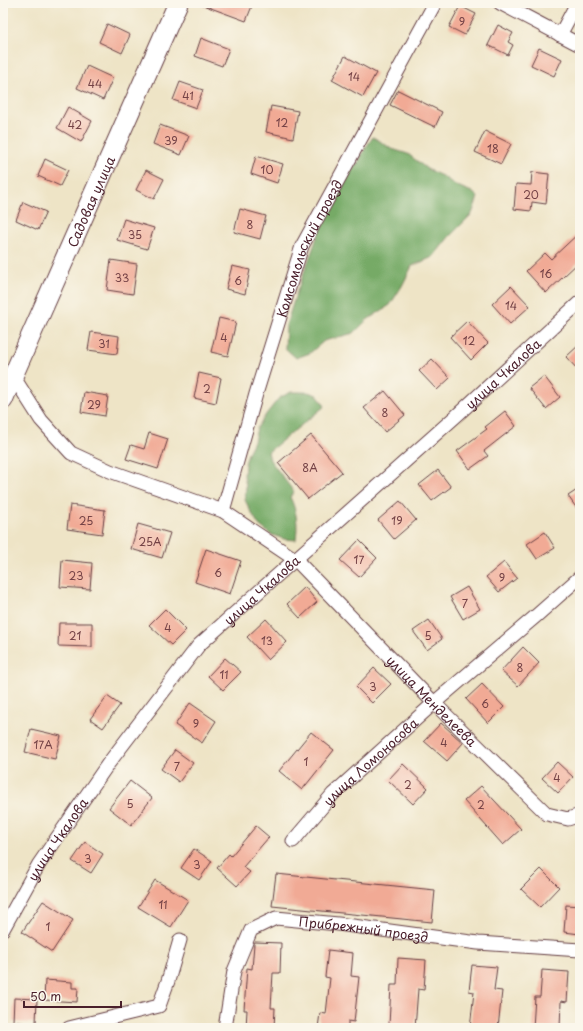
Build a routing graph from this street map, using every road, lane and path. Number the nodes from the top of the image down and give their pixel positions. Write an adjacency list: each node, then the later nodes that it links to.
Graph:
1 (178, 3): 8 (street, Садовая улица)
2 (435, 3): 10 (street, Комсомольский проезд)
3 (500, 3): 5 (street)
4 (577, 3): 5 (street)
5 (560, 35): 6 (street)
6 (580, 45)
7 (580, 302): 11 (street, улица Чкалова)
8 (13, 376): 9 (street, Садовая улица); 10 (street, улица Менделеева)
9 (3, 400)
10 (224, 511): 11 (street, улица Менделеева)
11 (296, 560): 13 (street, улица Менделеева); 16 (street, улица Чкалова)
12 (580, 577): 13 (street, улица Ломоносова)
13 (434, 703): 14 (street, улица Менделеева); 15 (street, улица Ломоносова)
14 (580, 815)
15 (293, 841)
16 (3, 929)
17 (180, 940): 19 (street)
18 (580, 950): 20 (street, Прибрежный проезд)
19 (69, 1028)
20 (225, 1028)

